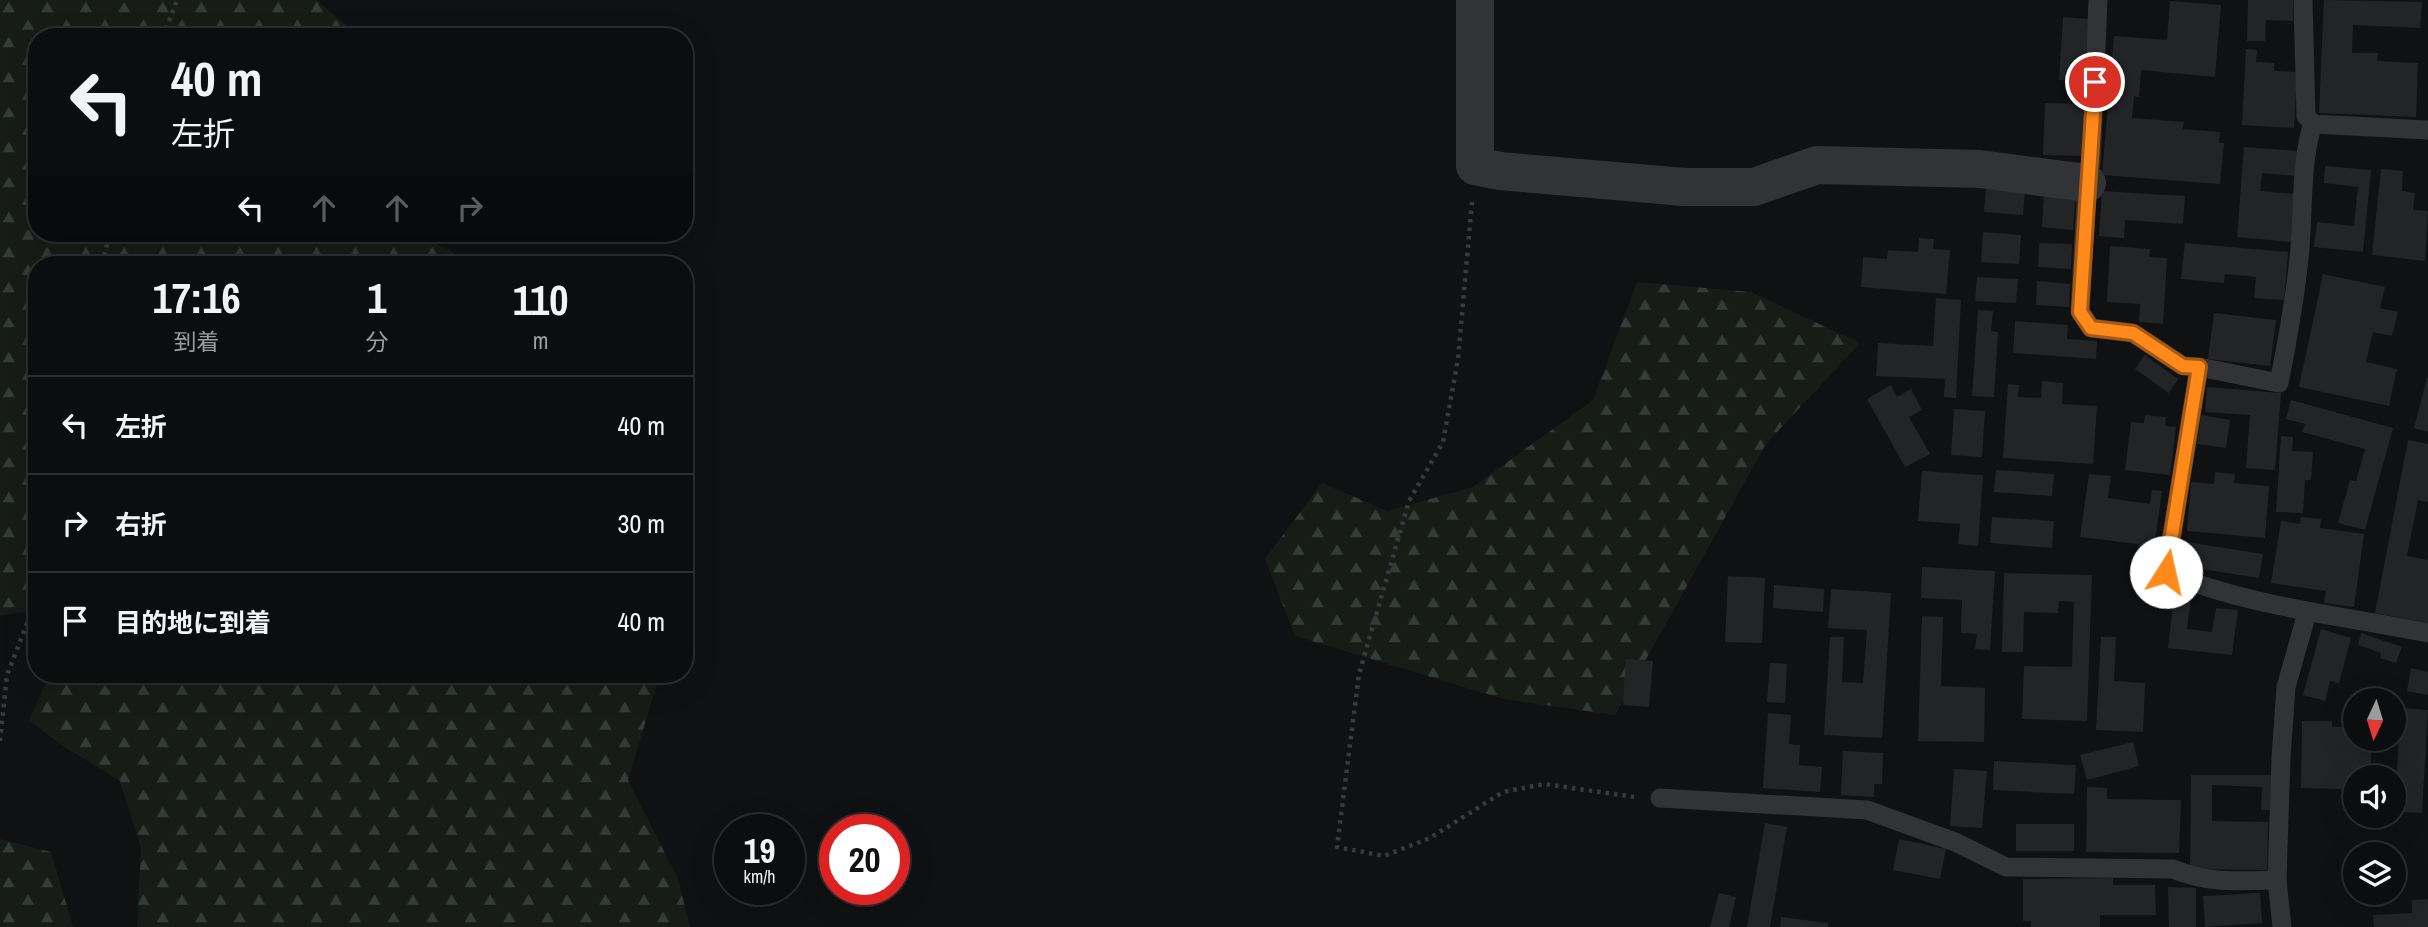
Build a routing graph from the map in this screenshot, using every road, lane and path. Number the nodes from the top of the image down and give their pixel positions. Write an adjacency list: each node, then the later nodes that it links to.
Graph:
1 (177, 0): 5 (path)
2 (1475, 0): 8 (street)
3 (2098, 0): 9 (lane)
4 (2303, 0): 6 (lane)
5 (166, 28)
6 (2313, 124): 7 (lane); 10 (lane)
7 (2428, 130)
8 (1475, 166): 9 (street); 15 (path)
9 (2087, 183): 10 (lane)
10 (2199, 367): 11 (lane)
11 (2307, 613): 13 (lane); 16 (lane)
12 (28, 621): 14 (path)
13 (2428, 633)
14 (0, 741)
15 (1660, 798): 16 (lane)
16 (2277, 880): 17 (lane)
17 (2282, 927)

